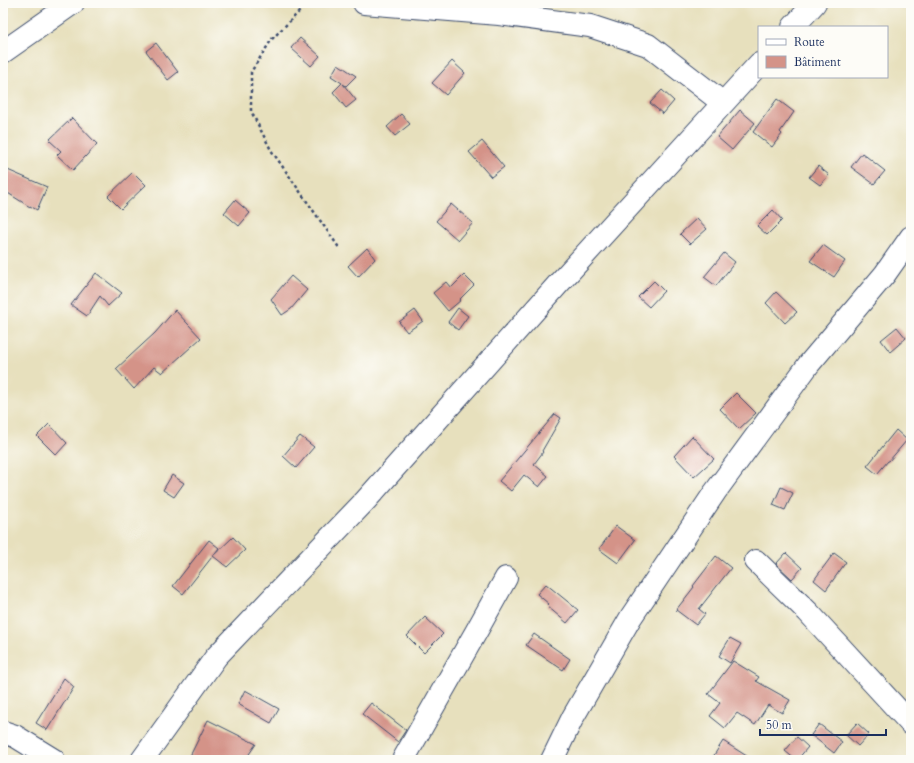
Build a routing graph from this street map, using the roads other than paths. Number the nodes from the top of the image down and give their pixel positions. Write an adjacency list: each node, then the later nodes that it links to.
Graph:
1 (73, 3): 5 (street)
2 (364, 3): 7 (street)
3 (815, 3): 4 (street)
4 (794, 26)
5 (3, 52)
6 (758, 65): 7 (street)
7 (723, 103): 14 (street)
8 (911, 237): 16 (street)
9 (756, 561): 11 (street)
10 (506, 578): 15 (street)
11 (911, 724)
12 (3, 732): 13 (street)
13 (54, 760)
14 (142, 760)
15 (403, 760)
16 (552, 760)

